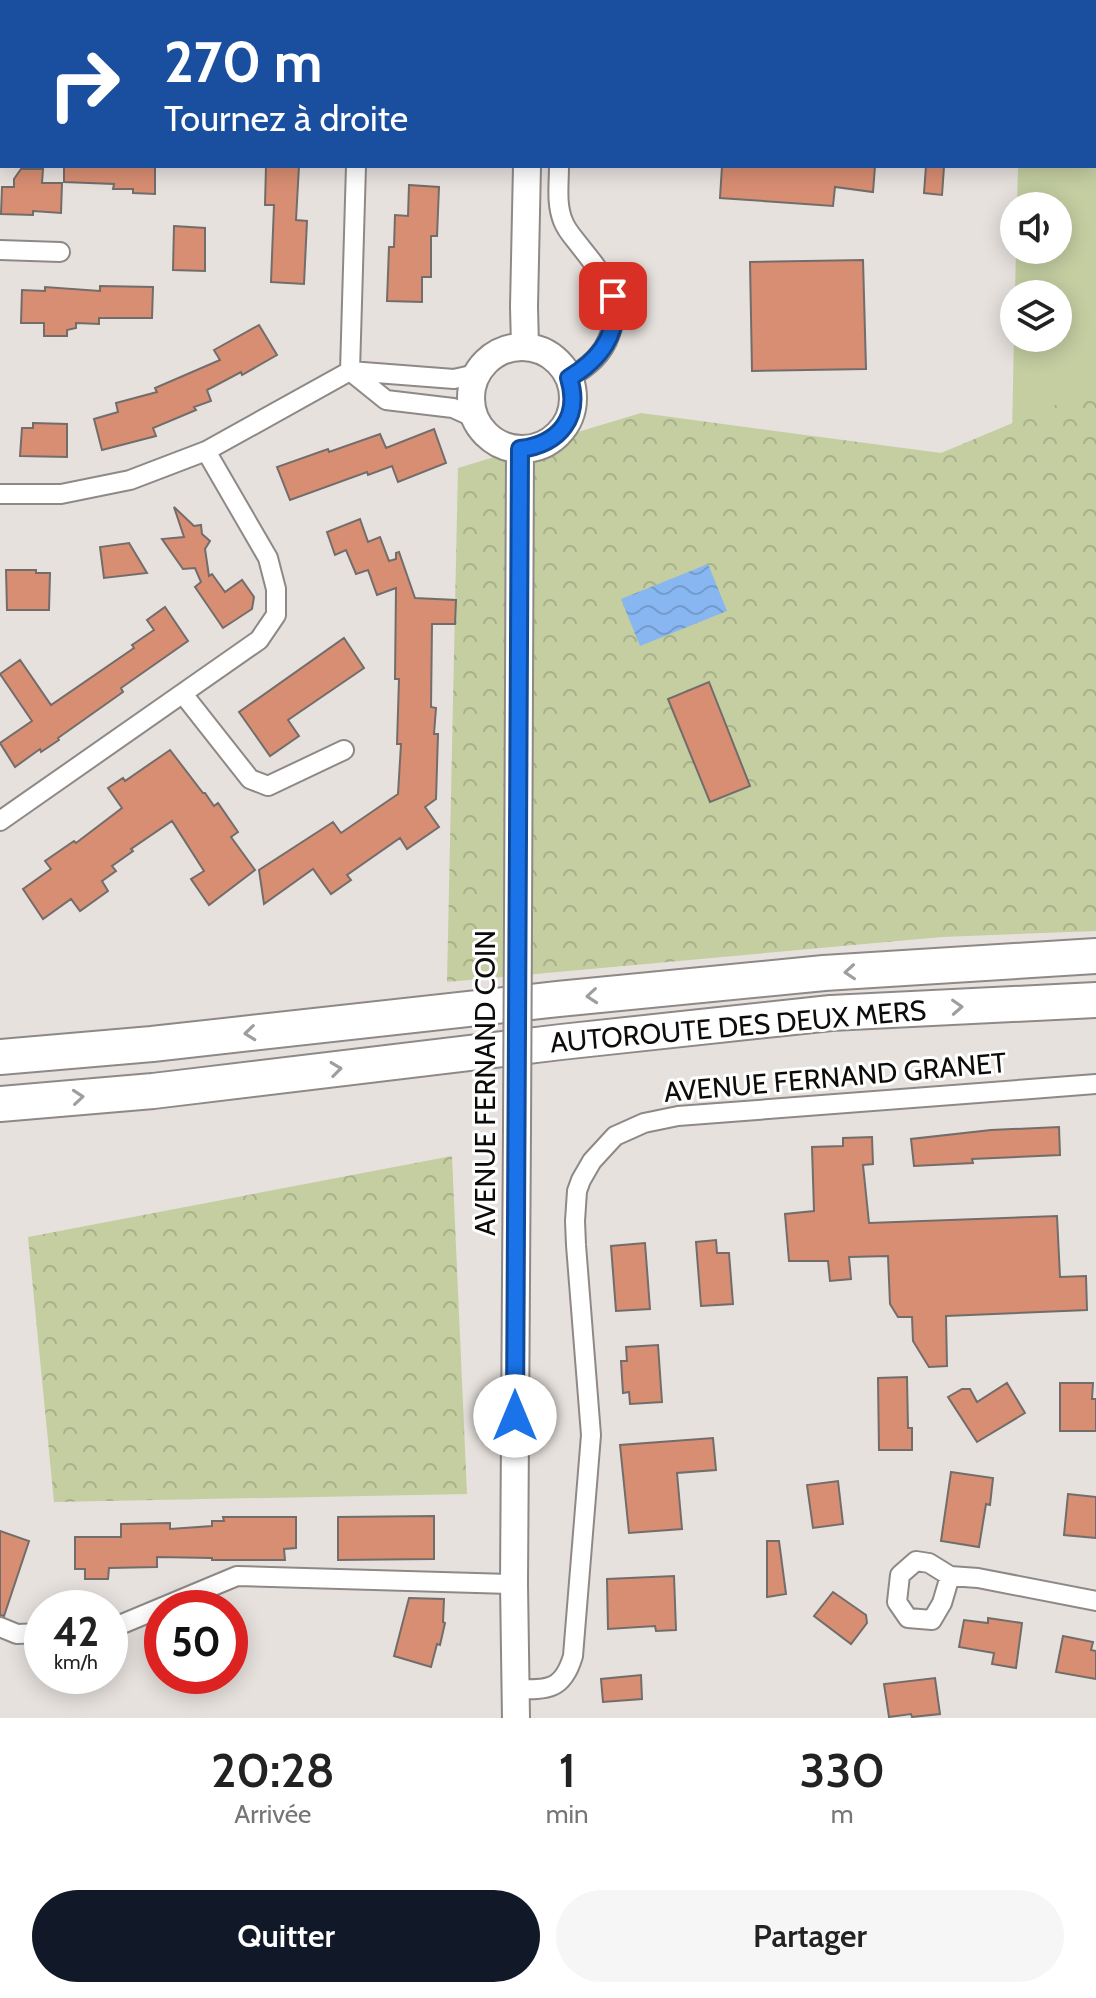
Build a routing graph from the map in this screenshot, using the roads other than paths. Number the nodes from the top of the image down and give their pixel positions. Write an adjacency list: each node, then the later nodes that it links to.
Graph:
1 (356, 168): 7 (street)
2 (527, 168): 6 (main road)
3 (559, 168): 9 (street)
4 (0, 250): 5 (street)
5 (60, 252)
6 (525, 346): 8 (main road); 9 (main road)
7 (350, 371): 8 (street); 10 (street); 12 (street)
8 (476, 374): 10 (main road)
9 (569, 378): 11 (main road)
10 (475, 418): 11 (main road)
11 (520, 449): 23 (main road, AVENUE FERNAND COIN, bridge)
12 (206, 451): 13 (street); 14 (street)
13 (0, 494)
14 (183, 694): 15 (street); 16 (street)
15 (344, 750)
16 (0, 821)
17 (1096, 956): 19 (highway, AUTOROUTE DES DEUX MERS, one-way to 19)
18 (1096, 1000): 21 (highway, AUTOROUTE DES DEUX MERS, one-way to 18)
19 (0, 1057)
20 (1096, 1084): 28 (street, AVENUE FERNAND GRANET)
21 (0, 1104)
22 (950, 1576): 24 (street)
23 (514, 1584): 25 (street); 28 (main road, AVENUE FERNAND COIN)
24 (1096, 1601)
25 (128, 1621)
26 (0, 1627): 27 (street)
27 (24, 1634)
28 (516, 1689): 29 (main road, AVENUE FERNAND COIN)
29 (516, 1718)

